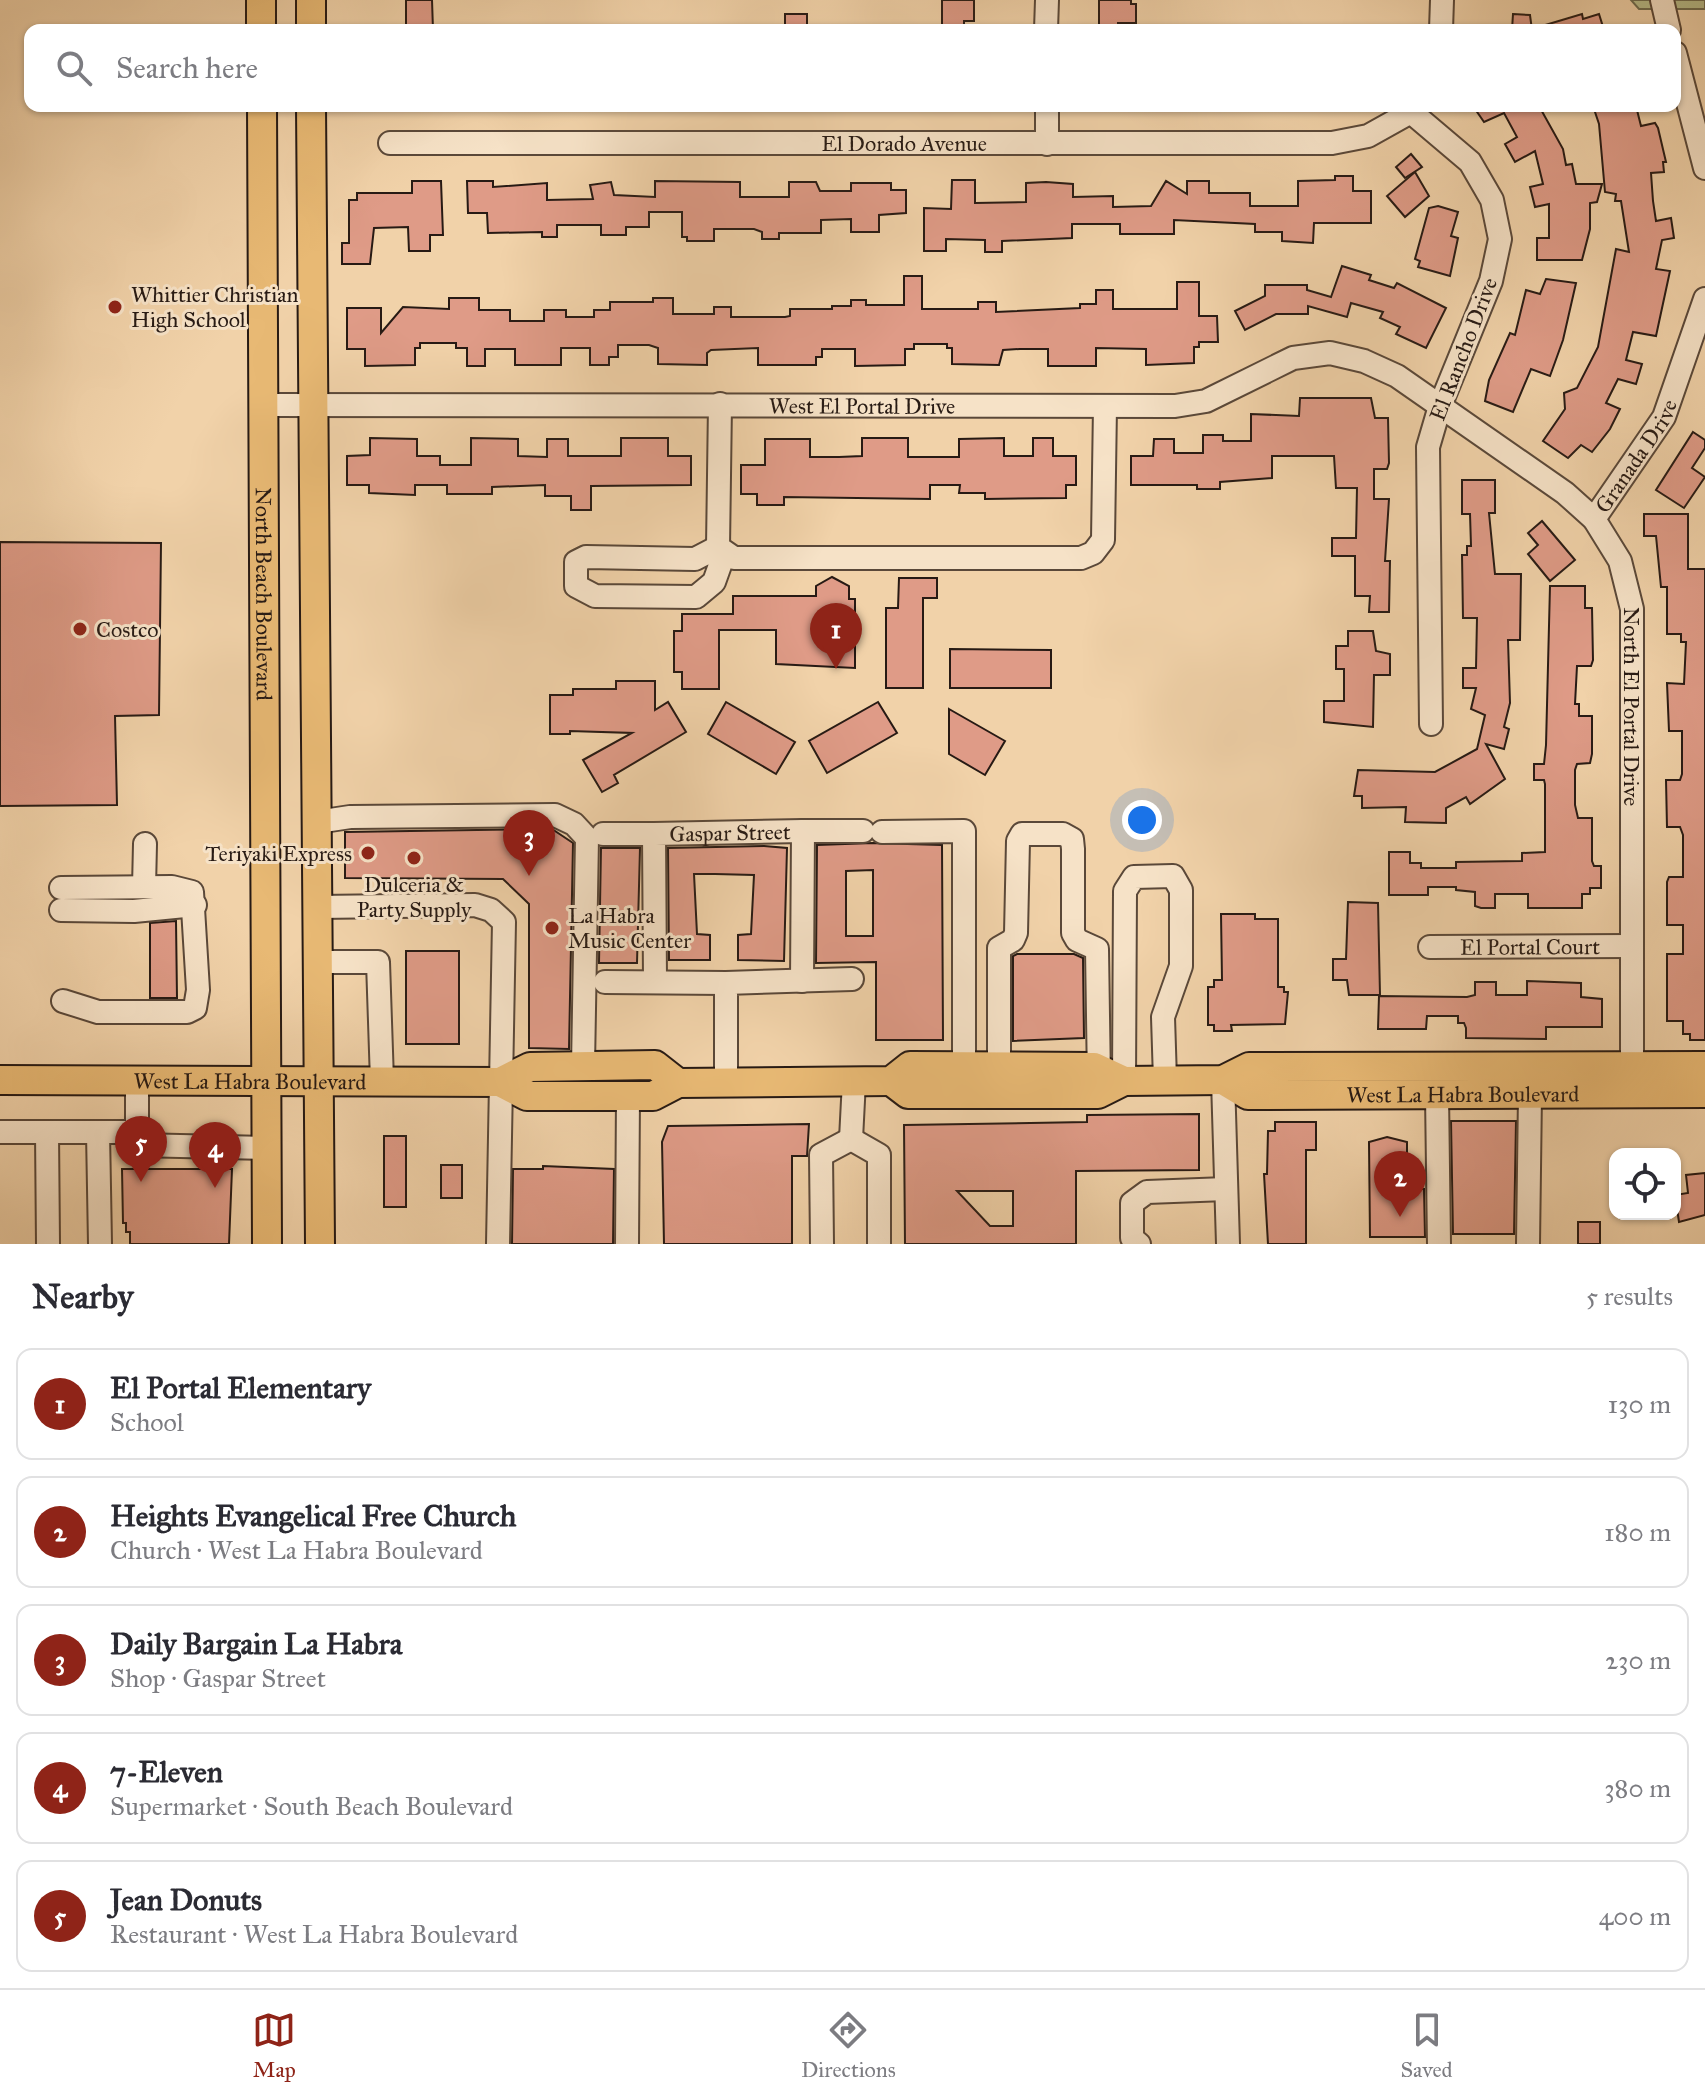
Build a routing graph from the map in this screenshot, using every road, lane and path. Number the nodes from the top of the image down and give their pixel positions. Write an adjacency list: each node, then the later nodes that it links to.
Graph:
1 (261, 0): 6 (main road)
2 (311, 0): 7 (main road)
3 (1047, 0): 8 (street)
4 (1442, 0): 9 (street)
5 (1662, 0): 10 (street)
6 (261, 24)
7 (311, 24)
8 (1046, 24)
9 (1441, 24)
10 (1668, 24)
11 (1681, 76): 19 (street)
12 (262, 112): 22 (main road, North Beach Boulevard)
13 (311, 112): 23 (main road)
14 (1047, 112): 18 (street)
15 (1407, 112): 18 (street, El Dorado Avenue)
16 (1415, 112): 25 (street, El Rancho Drive)
17 (390, 143): 18 (street, El Dorado Avenue)
18 (1047, 144)
19 (1705, 168)
20 (1705, 299): 26 (street, Granada Drive)
21 (720, 404): 23 (street, West El Portal Drive); 24 (street, West El Portal Drive); 27 (street)
22 (262, 405): 23 (street, West El Portal Drive); 55 (main road, North Beach Boulevard)
23 (313, 405): 29 (main road)
24 (1105, 406): 25 (street, West El Portal Drive); 27 (street)
25 (1440, 406): 26 (street, North El Portal Drive); 28 (street, El Rancho Drive)
26 (1594, 519): 37 (street, North El Portal Drive)
27 (721, 545): 27 (street)
28 (1431, 724)
29 (317, 822): 36 (main road); 46 (street)
30 (803, 831): 32 (street, Gaspar Street); 42 (street, Gaspar Street); 48 (street)
31 (603, 834): 32 (street)
32 (654, 834): 41 (street, Gaspar Street)
33 (145, 844): 34 (street)
34 (144, 887): 35 (street); 35 (street)
35 (195, 905): 45 (street)
36 (318, 907): 39 (main road); 61 (street)
37 (1630, 946): 38 (street, El Portal Court); 50 (street, North El Portal Drive)
38 (1430, 947)
39 (318, 962): 56 (main road); 57 (street)
40 (852, 979): 42 (street)
41 (655, 980): 43 (street); 44 (street)
42 (802, 981): 44 (street)
43 (605, 982)
44 (726, 983): 62 (street)
45 (63, 1001)
46 (583, 1066): 61 (main road, West La Habra Boulevard); 63 (main road, West La Habra Boulevard)
47 (1705, 1066): 50 (main road, West La Habra Boulevard)
48 (964, 1067): 49 (main road, West La Habra Boulevard); 59 (main road, West La Habra Boulevard)
49 (999, 1067): 60 (main road, West La Habra Boulevard); 60 (street)
50 (1632, 1079): 54 (main road, West La Habra Boulevard); 64 (main road, West La Habra Boulevard); 66 (main road, West La Habra Boulevard)
51 (0, 1080): 52 (main road, West La Habra Boulevard)
52 (137, 1080): 55 (main road, West La Habra Boulevard); 71 (street)
53 (1165, 1080): 54 (main road, West La Habra Boulevard); 60 (main road, West La Habra Boulevard); 60 (street)
54 (1223, 1080): 65 (main road, West La Habra Boulevard); 74 (street)
55 (268, 1081): 56 (main road, West La Habra Boulevard); 73 (main road, North Beach Boulevard)
56 (319, 1081): 57 (main road, West La Habra Boulevard); 78 (main road)
57 (382, 1081): 61 (main road, West La Habra Boulevard)
58 (854, 1081): 59 (main road, West La Habra Boulevard); 62 (main road, West La Habra Boulevard); 72 (street)
59 (891, 1081): 60 (main road, West La Habra Boulevard)
60 (1107, 1081)
61 (500, 1082): 67 (main road, West La Habra Boulevard); 79 (street)
62 (726, 1082): 63 (main road, West La Habra Boulevard)
63 (678, 1083): 67 (main road, West La Habra Boulevard)
64 (1705, 1093)
65 (1437, 1094): 66 (main road, West La Habra Boulevard); 85 (street)
66 (1530, 1094): 86 (street)
67 (628, 1096): 80 (street)
68 (0, 1132): 69 (street)
69 (47, 1132): 70 (street); 75 (street)
70 (98, 1132): 71 (street); 76 (street)
71 (137, 1132): 73 (street)
72 (851, 1139): 81 (street); 82 (street)
73 (268, 1148): 77 (main road, North Beach Boulevard)
74 (1226, 1189): 83 (street); 84 (street)
75 (48, 1244)
76 (100, 1244)
77 (267, 1244)
78 (320, 1244)
79 (498, 1244)
80 (627, 1244)
81 (822, 1244)
82 (879, 1244)
83 (1139, 1244)
84 (1228, 1244)
85 (1439, 1244)
86 (1528, 1244)

